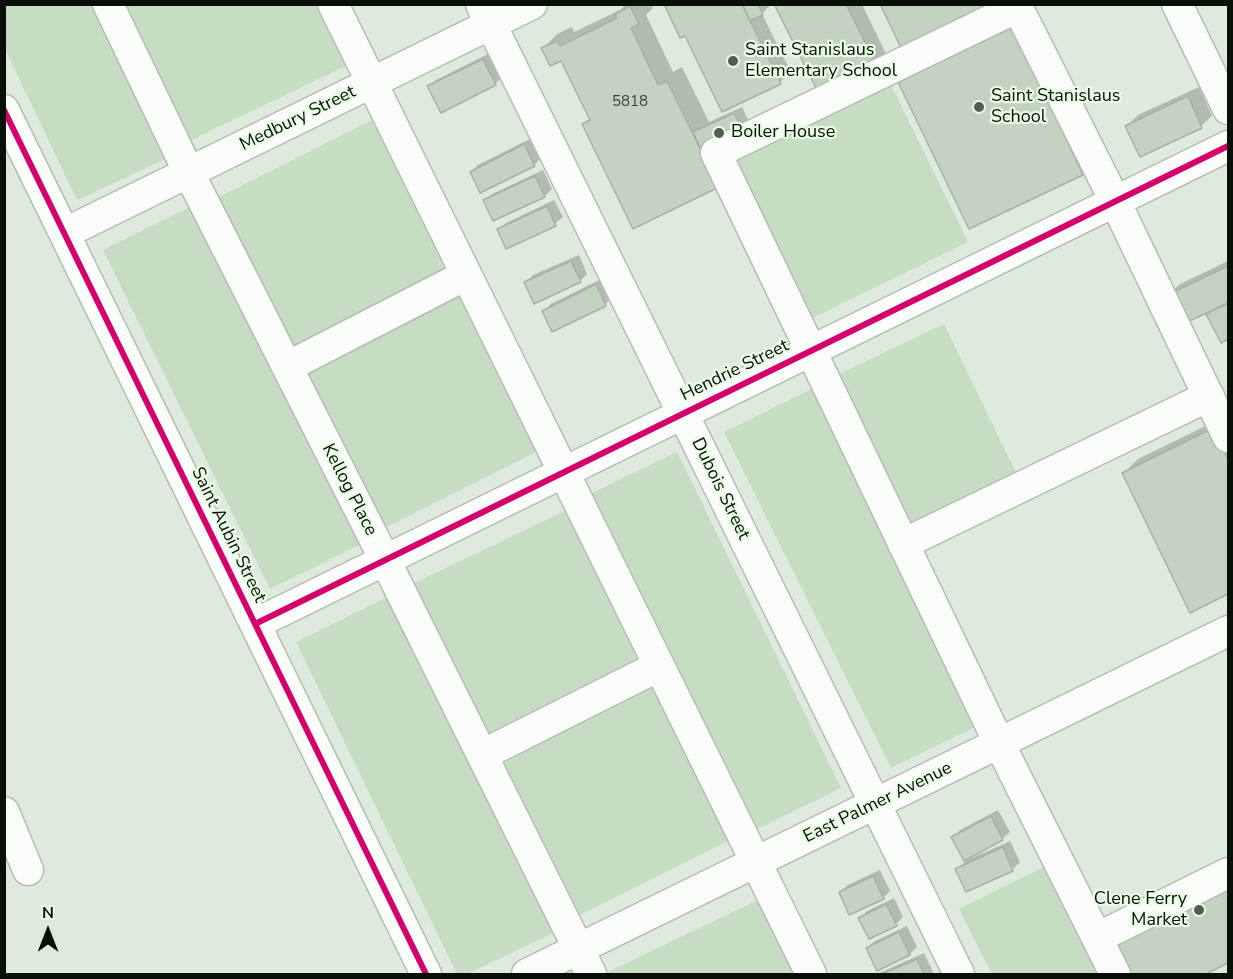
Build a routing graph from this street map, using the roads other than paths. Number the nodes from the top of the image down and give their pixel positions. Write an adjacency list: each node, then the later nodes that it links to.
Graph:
1 (108, 4): 11 (street, Kellog Place)
2 (333, 4): 7 (street)
3 (532, 4): 6 (street, Medbury Street)
4 (1177, 4): 8 (street)
5 (1017, 6): 12 (street); 15 (street)
6 (486, 14): 7 (street, Medbury Street); 18 (street, Dubois Street)
7 (371, 83): 11 (street, Medbury Street); 14 (street)
8 (1228, 109)
9 (4, 110): 13 (street, Saint Aubin Street)
10 (1228, 146): 12 (street, Hendrie Street)
11 (189, 173): 13 (street, Medbury Street); 16 (street, Kellog Place)
12 (1115, 201): 15 (street, Hendrie Street); 17 (street)
13 (65, 233): 23 (street, Saint Aubin Street)
14 (466, 275): 16 (street); 20 (street)
15 (811, 351): 18 (street, Hendrie Street); 21 (street)
16 (287, 367): 22 (street, Kellog Place)
17 (1209, 396): 19 (street); 21 (street)
18 (683, 414): 20 (street, Hendrie Street); 28 (street, Dubois Street)
19 (1228, 437)
20 (563, 472): 22 (street, Hendrie Street); 25 (street)
21 (903, 544): 26 (street)
22 (385, 560): 23 (street, Hendrie Street); 27 (street, Kellog Place)
23 (255, 624): 35 (street, Saint Aubin Street)
24 (1228, 631): 26 (street, East Palmer Avenue)
25 (659, 666): 27 (street); 30 (street)
26 (999, 743): 28 (street, East Palmer Avenue); 33 (street)
27 (482, 755): 34 (street, Kellog Place)
28 (875, 804): 30 (street, East Palmer Avenue); 38 (street, Dubois Street)
29 (4, 812): 31 (street)
30 (756, 863): 34 (street, East Palmer Avenue); 37 (street)
31 (28, 870)
32 (1228, 873): 33 (street)
33 (1096, 938): 39 (street)
34 (585, 962): 36 (street, East Palmer Avenue)
35 (426, 975)
36 (527, 975)
37 (811, 975)
38 (959, 975)
39 (1115, 975)

